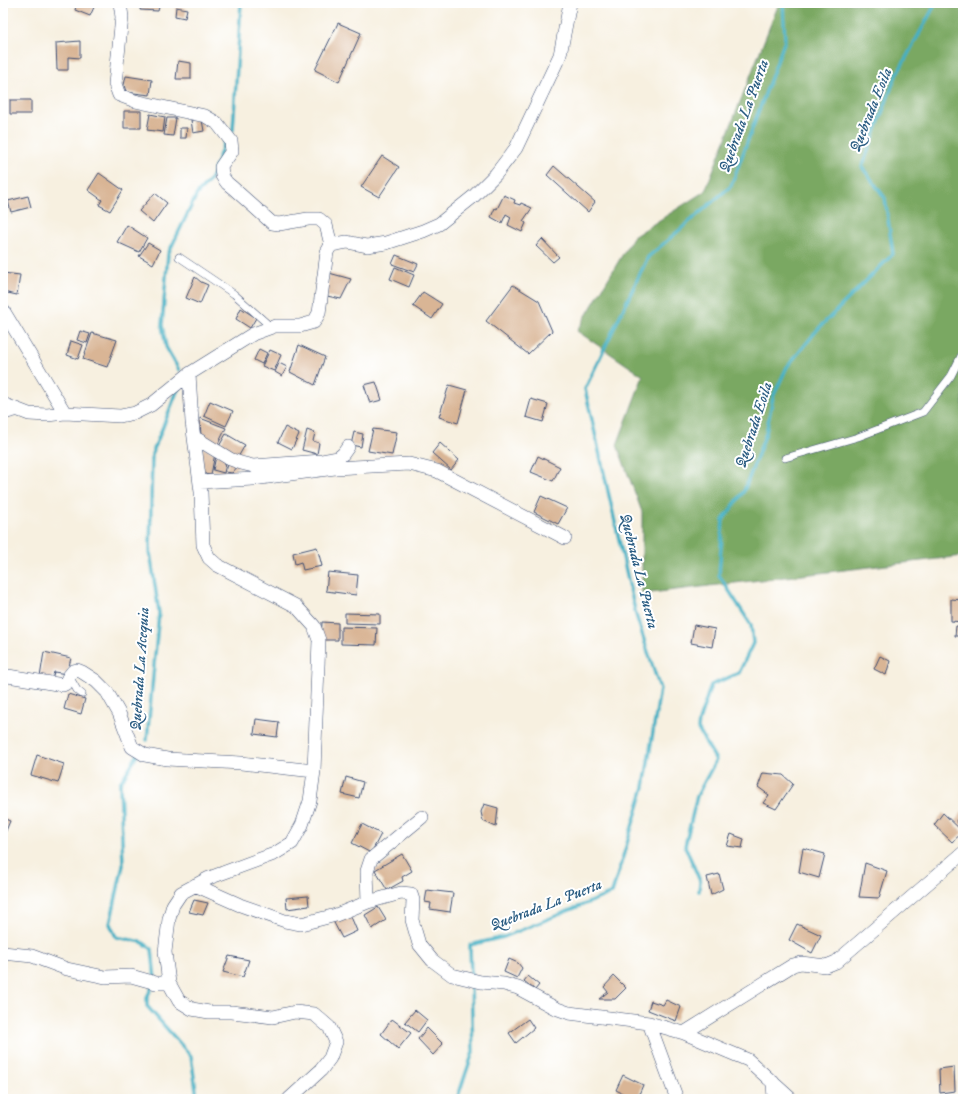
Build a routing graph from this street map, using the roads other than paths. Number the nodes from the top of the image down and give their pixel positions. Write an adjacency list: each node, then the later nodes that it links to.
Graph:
1 (120, 3): 3 (street)
2 (570, 3): 3 (street)
3 (331, 245): 6 (street)
4 (179, 257): 6 (lane)
5 (3, 310): 11 (street)
6 (271, 328): 8 (street)
7 (963, 352): 15 (lane)
8 (189, 374): 11 (street); 13 (street)
9 (3, 404): 10 (street)
10 (21, 411): 11 (street); 12 (lane)
11 (65, 413)
12 (3, 416)
13 (194, 437): 14 (street); 16 (street)
14 (348, 447)
15 (785, 458)
16 (200, 482): 17 (street); 21 (street)
17 (565, 538)
18 (8, 676): 19 (street)
19 (69, 676): 20 (lane); 21 (street)
20 (82, 694)
21 (314, 771): 24 (street)
22 (422, 817): 25 (street)
23 (963, 854): 29 (street)
24 (195, 885): 25 (street); 27 (street)
25 (368, 902): 28 (street)
26 (3, 954): 27 (street)
27 (169, 983): 31 (street)
28 (649, 1023): 29 (street); 32 (street)
29 (684, 1033): 30 (street)
30 (772, 1082): 33 (street); 34 (street)
31 (289, 1099)
32 (677, 1099)
33 (774, 1099)
34 (790, 1099)

